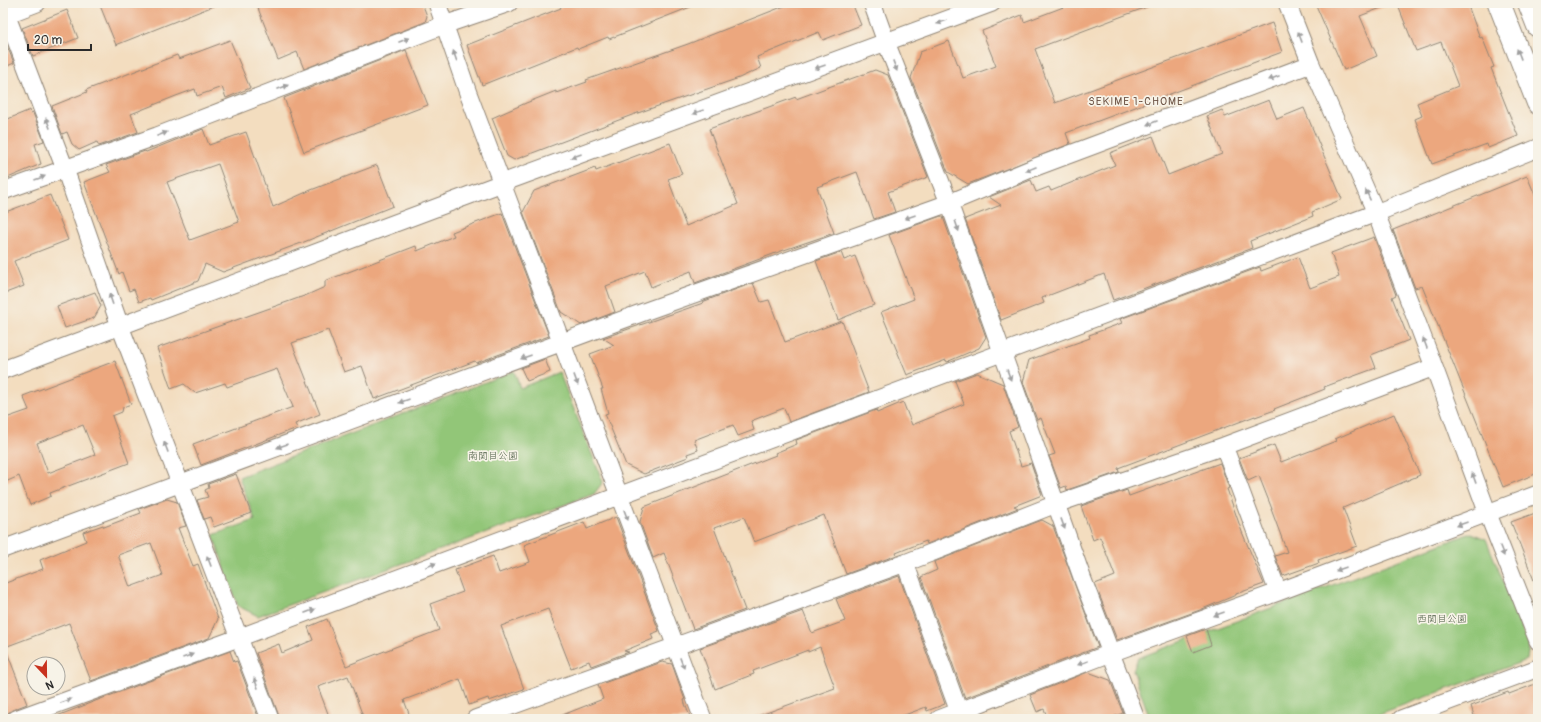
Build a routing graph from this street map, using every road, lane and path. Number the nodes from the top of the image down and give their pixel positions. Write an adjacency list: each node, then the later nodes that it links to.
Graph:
1 (37, 3): 9 (street)
2 (437, 3): 10 (street)
3 (509, 3): 10 (street)
4 (872, 3): 12 (street)
5 (992, 3): 12 (street, one-way to 12)
6 (1287, 3): 13 (street, one-way to 6)
7 (1499, 3): 14 (highway, one-way to 7)
8 (1529, 3): 11 (highway)
9 (4, 12): 16 (street, one-way to 9)
10 (444, 25): 16 (street, one-way to 10); 17 (street, one-way to 10)
11 (1538, 26)
12 (886, 42): 17 (street, one-way to 17); 19 (street, one-way to 19)
13 (1311, 64): 19 (street, one-way to 19); 20 (street, one-way to 13)
14 (1538, 103)
15 (1538, 148): 20 (street)
16 (65, 169): 18 (street, one-way to 16); 21 (street, one-way to 16)
17 (502, 183): 21 (street); 22 (street)
18 (3, 191)
19 (948, 203): 22 (street, one-way to 22); 23 (street, one-way to 23)
20 (1376, 213): 23 (street); 24 (street, one-way to 20)
21 (120, 326): 25 (street); 27 (street, one-way to 21)
22 (563, 343): 27 (street, one-way to 27); 29 (street, one-way to 29)
23 (1001, 353): 29 (street); 30 (street, one-way to 30)
24 (1434, 367): 26 (street); 31 (street, one-way to 24)
25 (3, 370)
26 (1224, 446): 30 (street); 34 (street)
27 (180, 483): 32 (street); 35 (street, one-way to 27)
28 (1538, 494): 31 (street)
29 (618, 495): 35 (street, one-way to 29); 37 (street, one-way to 37)
30 (1056, 504): 33 (street); 38 (street, one-way to 38)
31 (1488, 514): 34 (street, one-way to 34); 36 (street, one-way to 36)
32 (3, 549)
33 (905, 563): 37 (street); 40 (street)
34 (1278, 592): 38 (street, one-way to 38)
35 (238, 638): 41 (street, one-way to 35); 42 (street, one-way to 35)
36 (1538, 641)
37 (676, 645): 43 (street); 44 (street, one-way to 44)
38 (1111, 652): 40 (street, one-way to 40); 46 (street)
39 (1538, 668): 47 (street)
40 (959, 712): 45 (street)
41 (16, 719)
42 (270, 719)
43 (475, 719)
44 (703, 719)
45 (939, 719)
46 (1136, 719)
47 (1401, 719)

